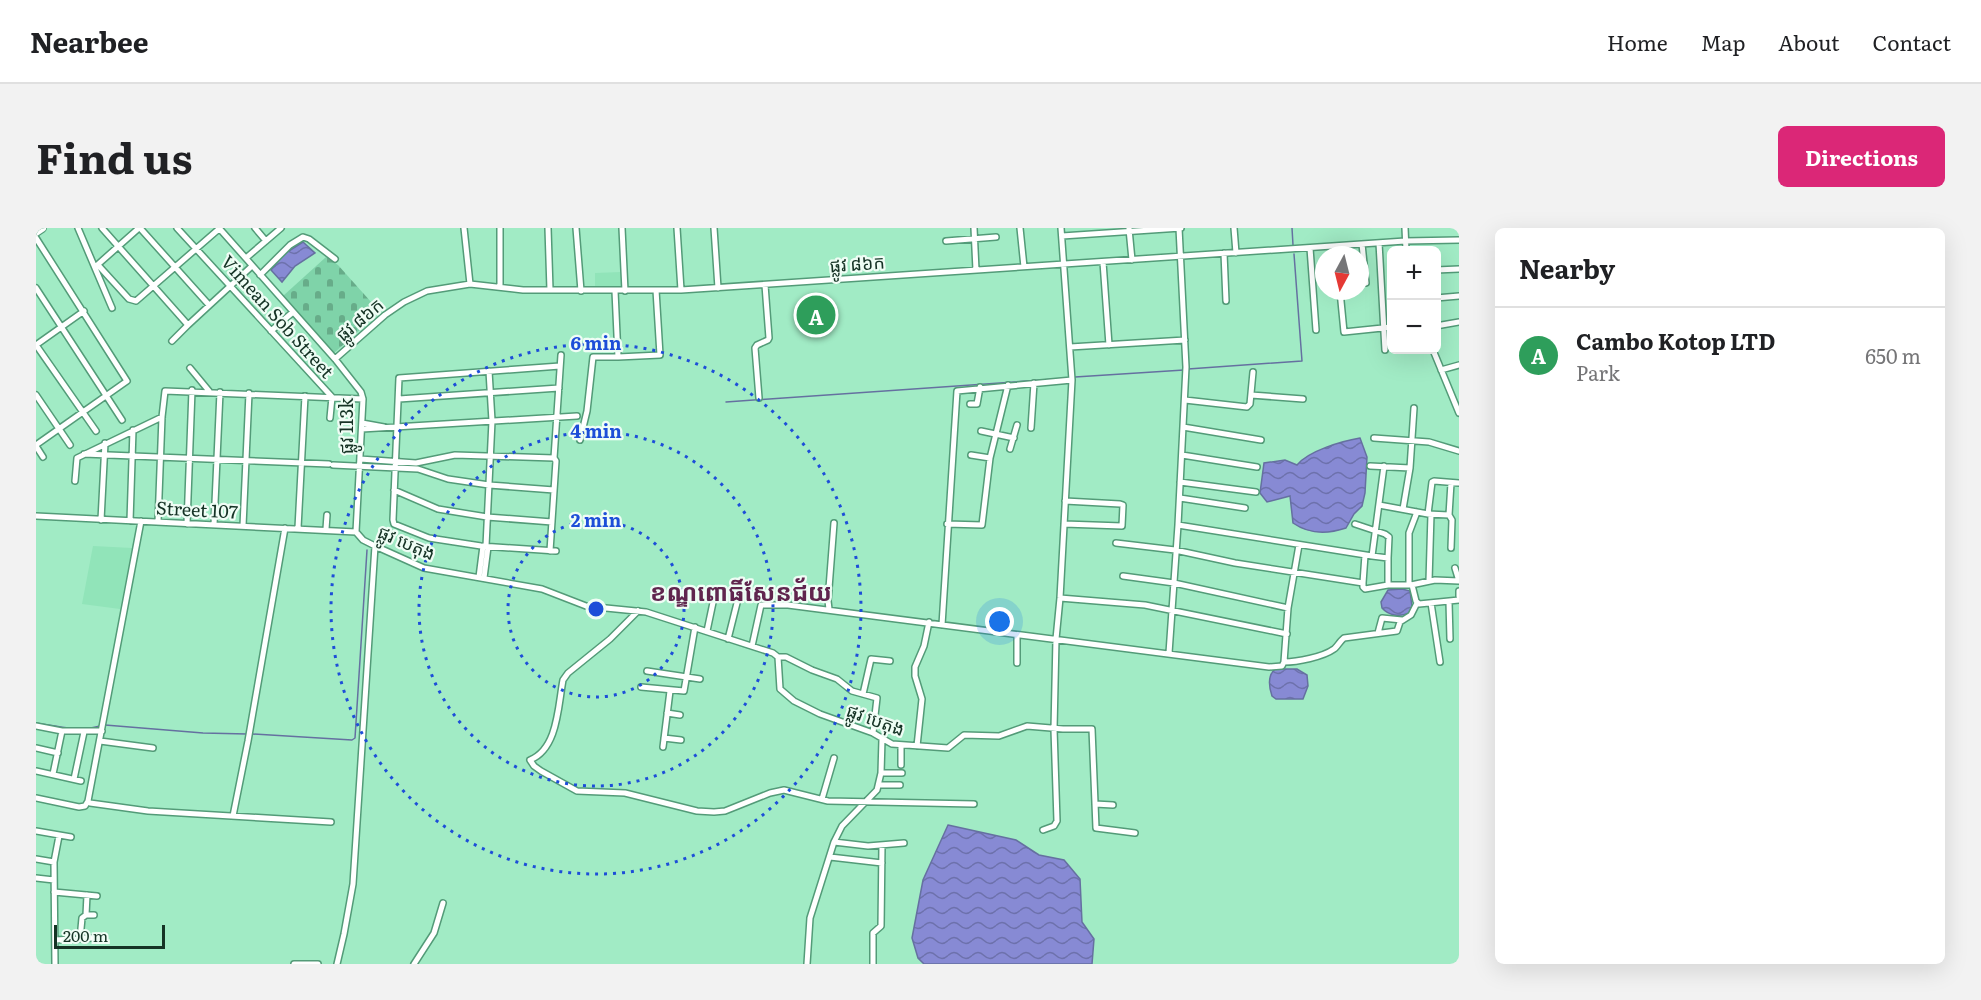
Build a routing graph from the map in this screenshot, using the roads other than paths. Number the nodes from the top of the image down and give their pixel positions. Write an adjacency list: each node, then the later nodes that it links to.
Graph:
1 (42, 228): 23 (highway)
2 (78, 228): 48 (street)
3 (102, 228): 34 (street)
4 (139, 228): 34 (street); 50 (street)
5 (177, 228): 37 (street, Vimean Sob Street)
6 (219, 228): 37 (street); 43 (street, ផ្លូវ 113k)
7 (255, 228): 29 (street)
8 (281, 228): 29 (street)
9 (464, 228): 56 (street)
10 (500, 228): 60 (street)
11 (548, 228): 63 (street)
12 (576, 228): 66 (street)
13 (622, 228): 68 (street)
14 (677, 228): 65 (street)
15 (714, 228): 62 (street)
16 (974, 228): 27 (street)
17 (1020, 228): 51 (street)
18 (1061, 228): 24 (street)
19 (1180, 228): 22 (street); 42 (street)
20 (1234, 228): 40 (street)
21 (1405, 228): 31 (street)
22 (1130, 230): 24 (street); 45 (street)
23 (36, 232)
24 (1062, 236): 47 (street)
25 (996, 237): 27 (street)
26 (36, 238): 75 (street)
27 (975, 239): 30 (street); 53 (street)
28 (1459, 240): 31 (street, ផ្លូវ ៨៦ក)
29 (266, 241): 43 (street)
30 (946, 241)
31 (1405, 241): 32 (street, ផ្លូវ ៨៦ក); 36 (street)
32 (1379, 243): 33 (street, ផ្លូវ ៨៦ក); 81 (street)
33 (1362, 244): 35 (street, ផ្លូវ ៨៦ក)
34 (118, 246): 48 (street); 59 (street)
35 (1337, 246)
36 (1406, 246)
37 (196, 248): 50 (street); 57 (street, Vimean Sob Street)
38 (1310, 248): 39 (street, ផ្លូវ ៨៦ក); 40 (street, ផ្លូវ ៨៦ក); 83 (street)
39 (1315, 248)
40 (1236, 253): 41 (street, ផ្លូវ ៨៦ក)
41 (1224, 254): 42 (street, ផ្លូវ ៨៦ក); 72 (street)
42 (1181, 256): 45 (street, ផ្លូវ ៨៦ក); 85 (street)
43 (246, 258): 49 (street, ផ្លូវ 113k)
44 (335, 259): 55 (street)
45 (1132, 260): 46 (street, ផ្លូវ ៨៦ក)
46 (1103, 262): 47 (street, ផ្លូវ ៨៦ក); 88 (street)
47 (1064, 264): 51 (street, ផ្លូវ ៨៦ក); 89 (street)
48 (96, 266): 59 (street); 74 (street)
49 (252, 266): 55 (street, ផ្លូវ 113k); 57 (street)
50 (175, 267): 59 (street); 73 (street)
51 (1024, 267): 53 (street, ផ្លូវ ៨៦ក)
52 (1459, 269): 54 (street)
53 (976, 270): 58 (street, ផ្លូវ ៨៦ក)
54 (1441, 270)
55 (260, 275): 76 (street, ផ្លូវ 113k)
56 (470, 284): 60 (street, ផ្លូវ ៨៦ក); 94 (street, ផ្លូវ ៨៦ក)
57 (230, 285): 73 (street); 84 (street, Vimean Sob Street)
58 (765, 285): 62 (street, ផ្លូវ ៨៦ក); 116 (street)
59 (154, 286): 78 (street)
60 (500, 287): 63 (street, ផ្លូវ ៨៦ក)
61 (36, 288): 80 (street)
62 (718, 288): 65 (street, ផ្លូវ ៨៦ក)
63 (550, 290): 66 (street, ផ្លូវ ៨៦ក)
64 (656, 290): 65 (street, ផ្លូវ ៨៦ក); 68 (street, ផ្លូវ ៨៦ក); 93 (street)
65 (681, 290)
66 (581, 291): 67 (street, ផ្លូវ ៨៦ក)
67 (615, 291): 68 (street, ផ្លូវ ៨៦ក); 93 (street)
68 (625, 291)
69 (1459, 296): 70 (street)
70 (1441, 298)
71 (1341, 300): 81 (street)
72 (1226, 301)
73 (208, 305): 78 (street)
74 (112, 308)
75 (84, 311): 80 (street); 112 (street)
76 (293, 312): 84 (street); 94 (street, ផ្លូវ 113k)
77 (1459, 322): 79 (street)
78 (188, 325): 86 (street)
79 (1441, 325)
80 (61, 327): 87 (street); 112 (street)
81 (1384, 328): 82 (street); 90 (street)
82 (1387, 328)
83 (1316, 330)
84 (271, 332): 115 (street, Vimean Sob Street)
85 (1185, 340): 88 (street); 120 (street)
86 (172, 341)
87 (36, 345): 123 (street)
88 (1109, 345): 89 (street)
89 (1070, 347): 101 (street)
90 (1385, 350)
91 (1434, 354): 98 (street)
92 (561, 355): 96 (street)
93 (618, 357): 143 (street)
94 (335, 359): 117 (street, ផ្លូវ 113k)
95 (1459, 365): 98 (street)
96 (560, 366): 99 (street); 105 (street)
97 (190, 368): 107 (street)
98 (1441, 370): 124 (street)
99 (489, 371): 110 (street); 118 (street)
100 (1253, 372): 113 (street)
101 (1072, 378): 102 (street); 183 (street)
102 (1034, 383): 103 (street); 135 (street)
103 (1008, 386): 104 (street); 140 (street)
104 (980, 387): 121 (street); 200 (street)
105 (559, 388): 110 (street); 127 (street)
106 (192, 390): 107 (street); 126 (street); 159 (street)
107 (209, 391): 108 (street)
108 (220, 392): 109 (street); 162 (street)
109 (249, 393): 114 (street); 165 (street)
110 (491, 393): 118 (street); 130 (street)
111 (36, 395): 136 (street)
112 (107, 395): 123 (street); 129 (street)
113 (1251, 395): 119 (street); 120 (street)
114 (305, 396): 115 (street); 166 (street)
115 (332, 397): 117 (street); 128 (street)
116 (759, 398)
117 (363, 399): 132 (street, ផ្លូវ 113k)
118 (399, 399): 134 (street)
119 (1303, 399)
120 (1185, 400): 133 (street)
121 (970, 404)
122 (1414, 408): 145 (street)
123 (83, 412): 136 (street); 138 (street)
124 (1459, 413)
125 (577, 416): 127 (street)
126 (162, 417): 137 (street); 158 (street)
127 (557, 417): 130 (street); 160 (street)
128 (330, 418)
129 (122, 420)
130 (492, 421): 134 (street); 153 (street)
131 (1017, 425): 141 (street)
132 (362, 426): 134 (street); 163 (street, ផ្លូវ 113k)
133 (1183, 427): 144 (street); 155 (street)
134 (398, 428): 167 (street)
135 (1031, 428)
136 (59, 429): 147 (street); 148 (street)
137 (134, 430): 146 (street); 157 (street)
138 (96, 431)
139 (981, 431): 140 (street)
140 (996, 434): 141 (street); 161 (street)
141 (1014, 438): 149 (street)
142 (1374, 438): 145 (street)
143 (580, 440)
144 (1261, 440)
145 (1412, 441): 150 (street); 172 (street)
146 (105, 443): 151 (street); 152 (street)
147 (36, 445): 156 (street)
148 (70, 445)
149 (1010, 449)
150 (1459, 451)
151 (84, 454): 152 (street); 174 (street)
152 (105, 454): 157 (street); 193 (street)
153 (491, 455): 160 (street); 164 (street); 178 (street)
154 (971, 455): 161 (street)
155 (1182, 455): 171 (street); 175 (street)
156 (43, 456)
157 (133, 456): 158 (street); 194 (street)
158 (162, 457): 159 (street); 196 (street)
159 (190, 458): 162 (street); 199 (street)
160 (554, 458): 180 (street)
161 (990, 458): 200 (street)
162 (217, 459): 165 (street); 203 (street)
163 (360, 459): 167 (street); 168 (street, ផ្លូវ 113k)
164 (428, 460): 167 (street); 173 (street)
165 (245, 461): 166 (street); 205 (street)
166 (301, 463): 168 (street); 207 (street)
167 (396, 465): 168 (street); 173 (street); 179 (street)
168 (360, 466): 210 (street, ផ្លូវ 113k)
169 (1370, 466): 170 (street)
170 (1384, 466): 172 (street); 184 (street)
171 (1257, 467)
172 (1410, 468): 186 (street)
173 (427, 472): 178 (street)
174 (75, 481)
175 (1180, 482): 181 (street); 182 (street)
176 (1451, 483): 177 (street); 188 (street); 190 (street)
177 (1459, 483)
178 (489, 485): 180 (street); 192 (street)
179 (394, 490): 192 (street); 214 (street)
180 (554, 490): 197 (street)
181 (1256, 492)
182 (1180, 498): 185 (street); 204 (street)
183 (1065, 501): 201 (street); 201 (street)
184 (1379, 505): 186 (street); 209 (street)
185 (1245, 508)
186 (1403, 509): 187 (street)
187 (1417, 512): 188 (street); 228 (street)
188 (1430, 514): 190 (street); 223 (street)
189 (327, 515): 208 (street)
190 (1449, 515): 215 (street)
191 (36, 516): 193 (street, Street 107)
192 (487, 517): 197 (street); 214 (street)
193 (101, 520): 194 (street, Street 107)
194 (130, 521): 195 (street, Street 107)
195 (141, 521): 196 (street, Street 107); 269 (street)
196 (158, 522): 199 (street, Street 107)
197 (552, 522): 214 (street)
198 (834, 523): 238 (street)
199 (187, 524): 203 (street, Street 107)
200 (947, 524): 243 (street)
201 (1064, 524): 231 (street)
202 (1355, 524): 209 (street)
203 (214, 525): 205 (street, Street 107)
204 (1178, 525): 212 (street); 216 (street)
205 (243, 526): 206 (street, Street 107)
206 (285, 528): 207 (street, Street 107); 300 (street)
207 (298, 528): 208 (street, Street 107)
208 (326, 529): 210 (street, Street 107)
209 (1375, 531): 217 (street); 218 (street)
210 (356, 532): 213 (street, ផ្លូវ បេតុង)
211 (1116, 543): 216 (street)
212 (1299, 545): 217 (street); 220 (street)
213 (375, 546): 222 (street, ផ្លូវ បេតុង); 328 (street)
214 (486, 546): 222 (street)
215 (1451, 548)
216 (1175, 550): 220 (street); 225 (street)
217 (1368, 555): 218 (street); 226 (street)
218 (1388, 558): 227 (street)
219 (1455, 568): 224 (street)
220 (1293, 573): 226 (street); 237 (street)
221 (1123, 576): 225 (street)
222 (482, 578): 239 (street, ផ្លូវ បេតុង)
223 (1429, 581): 224 (street); 228 (street)
224 (1459, 582)
225 (1174, 583): 237 (street); 240 (street)
226 (1363, 583): 227 (street)
227 (1388, 585): 228 (street)
228 (1410, 585): 235 (street)
229 (1459, 591): 232 (street)
230 (715, 593): 245 (street)
231 (1060, 598): 240 (street); 250 (street)
232 (1459, 598): 233 (street)
233 (1449, 602): 236 (street); 251 (street)
234 (737, 603): 249 (street)
235 (1417, 603): 236 (street); 241 (street)
236 (1431, 603): 257 (street)
237 (1288, 608): 247 (street)
238 (829, 609): 242 (street); 252 (street)
239 (638, 611): 244 (street, ផ្លូវ បេតុង); 294 (street)
240 (1172, 611): 247 (street); 253 (street)
241 (1402, 620): 246 (street); 246 (street)
242 (929, 622): 243 (street); 278 (street)
243 (942, 625): 248 (street)
244 (695, 627): 245 (street, ផ្លូវ បេតុង); 260 (street)
245 (707, 631): 249 (street, ផ្លូវ បេតុង)
246 (1378, 633): 256 (street)
247 (1287, 634): 256 (street)
248 (1017, 635): 250 (street); 258 (street)
249 (728, 639): 252 (street, ផ្លូវ បេតុង)
250 (1056, 639): 253 (street); 268 (street)
251 (1450, 639)
252 (752, 646): 254 (street, ផ្លូវ បេតុង)
253 (1169, 653): 256 (street)
254 (778, 657): 264 (street); 272 (street, ផ្លូវ បេតុង)
255 (890, 661): 264 (street)
256 (1284, 662)
257 (1440, 662)
258 (1017, 663)
259 (647, 670): 260 (street)
260 (686, 677): 261 (street); 263 (street)
261 (700, 679)
262 (641, 687): 263 (street)
263 (670, 691): 265 (street)
264 (863, 694): 272 (street)
265 (667, 713): 266 (street); 273 (street)
266 (680, 715)
267 (36, 726): 270 (street)
268 (1054, 729): 278 (street, ផ្លូវ បេតុង); 298 (street, ផ្លូវ បេតុង); 302 (street)
269 (102, 730): 271 (street); 276 (street)
270 (62, 731): 271 (street); 282 (street)
271 (84, 732): 289 (street)
272 (873, 733): 274 (street, ផ្លូវ បេតុង)
273 (664, 738): 275 (street); 280 (street)
274 (882, 739): 277 (street, ផ្លូវ បេតុង); 286 (street)
275 (681, 740)
276 (100, 741): 279 (street); 295 (street)
277 (901, 746): 278 (street, ផ្លូវ បេតុង); 284 (street)
278 (917, 746)
279 (153, 747)
280 (663, 747)
281 (36, 748): 282 (street)
282 (58, 753): 288 (street)
283 (834, 758): 294 (street)
284 (900, 765)
285 (36, 771): 288 (street)
286 (881, 773): 287 (street); 291 (street)
287 (902, 773)
288 (53, 774): 289 (street)
289 (74, 779): 290 (street)
290 (81, 781)
291 (879, 785): 292 (street); 296 (street)
292 (900, 785)
293 (36, 798): 295 (street)
294 (822, 799): 296 (street)
295 (88, 801): 300 (street)
296 (866, 801): 297 (street); 307 (street)
297 (974, 804)
298 (1095, 804): 299 (street); 304 (street, ផ្លូវ បេតុង)
299 (1113, 804)
300 (233, 816): 301 (street)
301 (331, 822)
302 (1042, 830)
303 (36, 831): 305 (street)
304 (1135, 832)
305 (59, 836): 306 (street); 312 (street)
306 (71, 837)
307 (834, 842): 309 (street); 310 (street)
308 (904, 843): 309 (street)
309 (882, 845): 313 (street)
310 (830, 857): 313 (street); 330 (street)
311 (36, 859): 312 (street)
312 (54, 862): 315 (street)
313 (882, 863): 331 (street)
314 (36, 878): 315 (street)
315 (54, 880): 316 (street)
316 (54, 892): 317 (street); 324 (street)
317 (87, 895): 318 (street); 320 (street)
318 (97, 896)
319 (443, 903): 329 (street)
320 (86, 915): 321 (street); 323 (street)
321 (94, 915)
322 (92, 938): 323 (street)
323 (80, 939): 324 (street)
324 (55, 940): 325 (street)
325 (55, 964)
326 (294, 964): 327 (street)
327 (318, 964)
328 (337, 964)
329 (414, 964)
330 (807, 964)
331 (873, 964)

